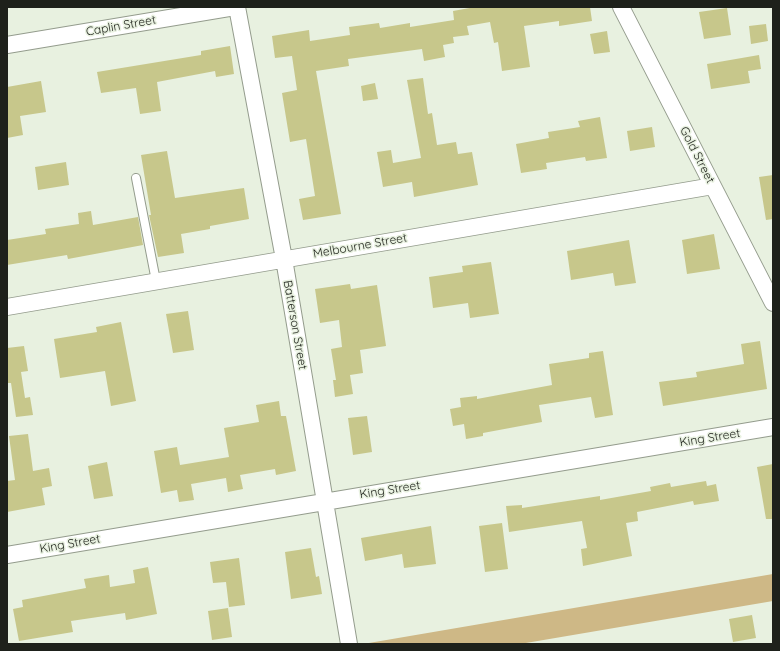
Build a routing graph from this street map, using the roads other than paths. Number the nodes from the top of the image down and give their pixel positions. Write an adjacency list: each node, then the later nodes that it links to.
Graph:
1 (236, 7): 3 (street, Caplin Street); 6 (street, Batterson Street)
2 (621, 7): 5 (street, Gold Street)
3 (7, 45)
4 (136, 178): 7 (lane)
5 (713, 186): 6 (street, Melbourne Street); 8 (street, Gold Street)
6 (284, 259): 7 (street, Melbourne Street); 11 (street, Batterson Street)
7 (156, 281): 9 (street, Melbourne Street)
8 (773, 303)
9 (7, 307)
10 (773, 427): 11 (street, King Street)
11 (325, 501): 12 (street, King Street); 13 (street, Batterson Street)
12 (7, 555)
13 (349, 644)

